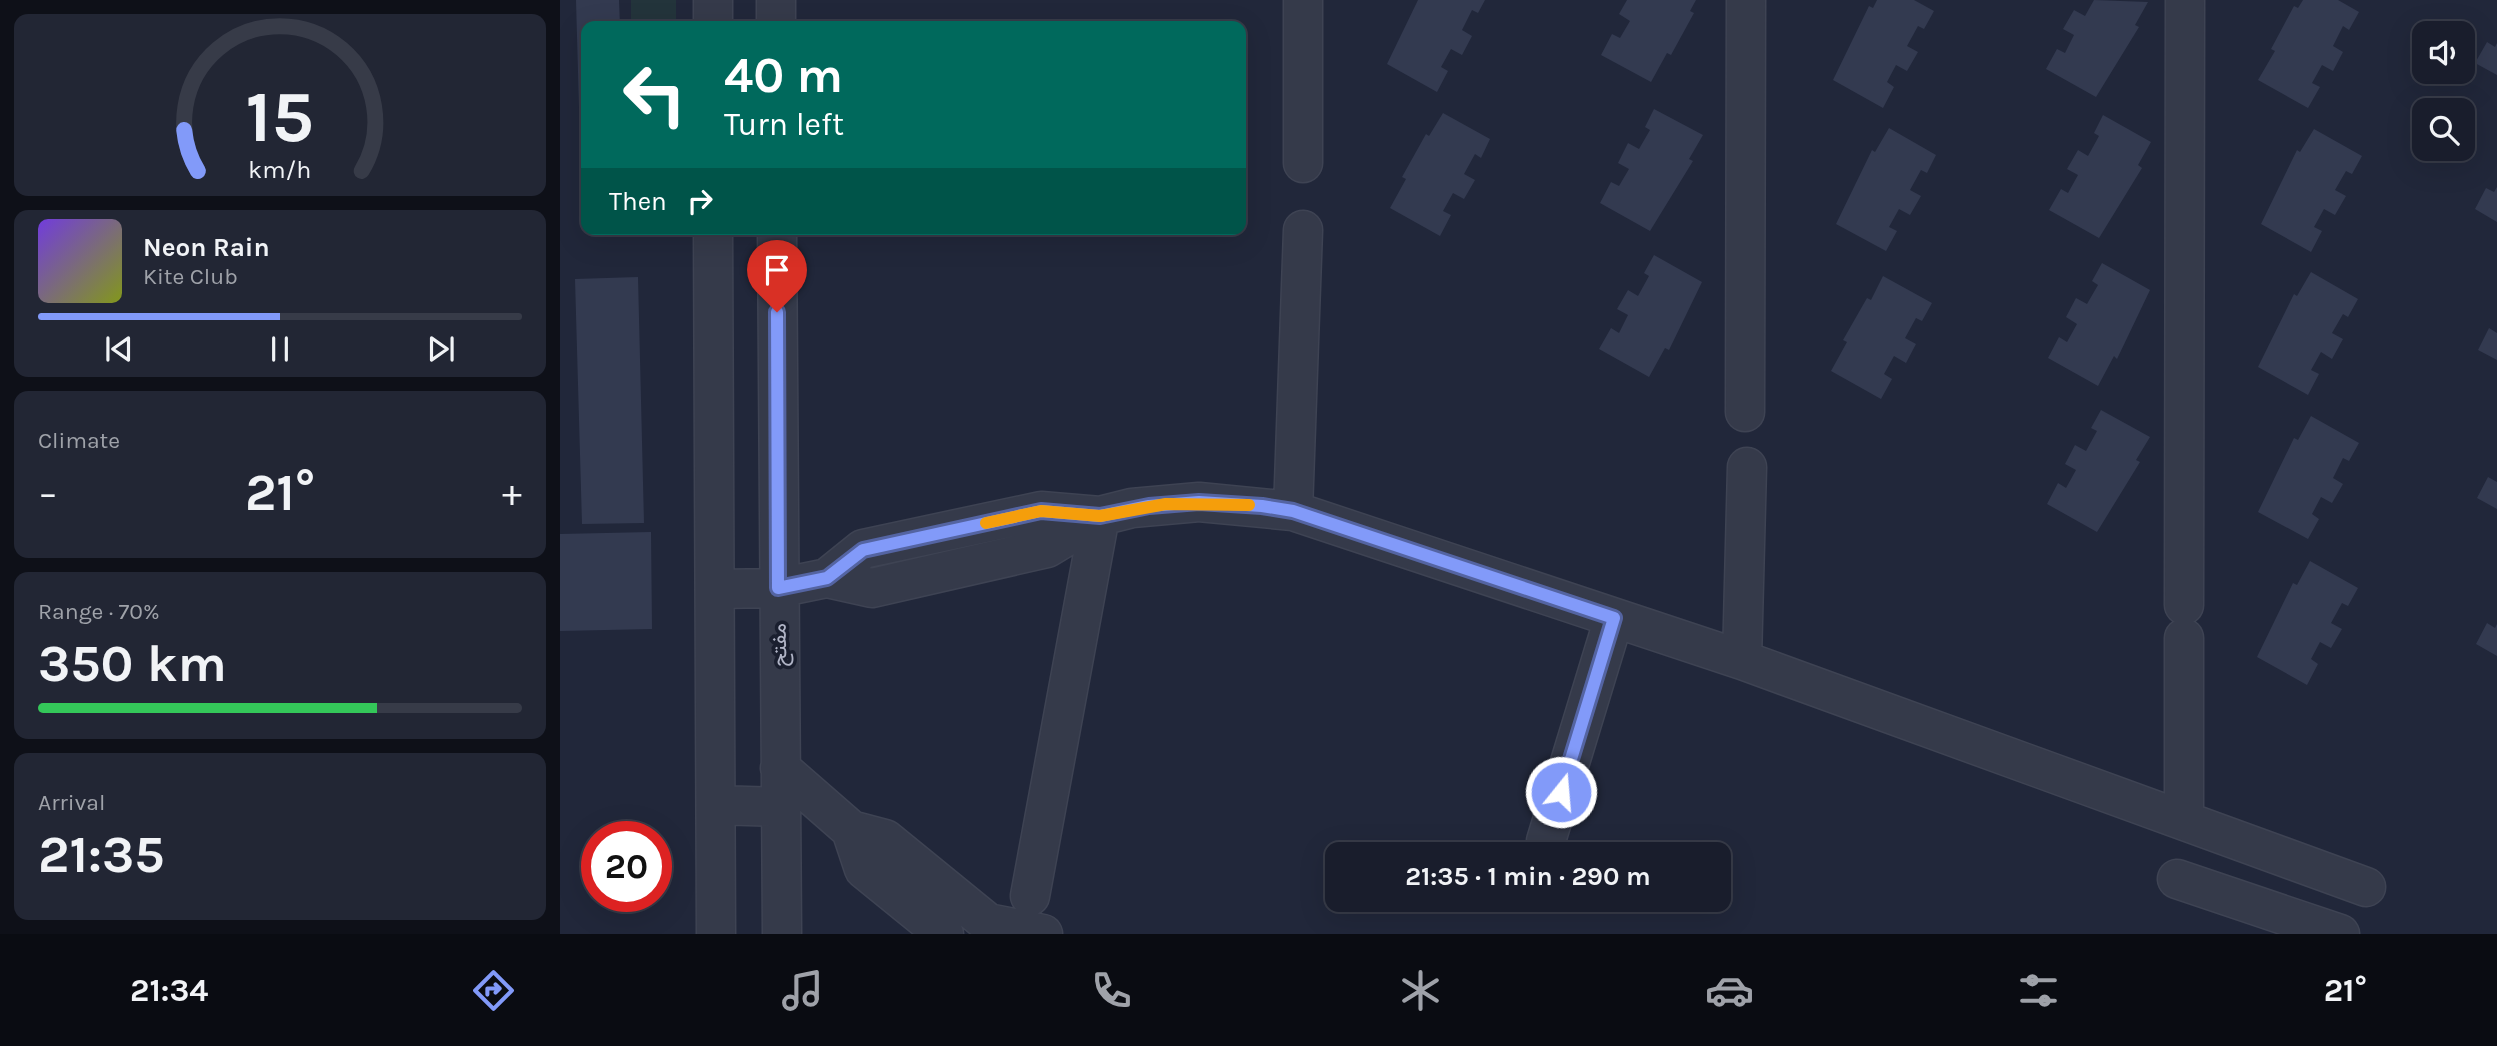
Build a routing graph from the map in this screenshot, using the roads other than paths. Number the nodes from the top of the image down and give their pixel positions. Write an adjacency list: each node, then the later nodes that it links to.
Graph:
1 (713, 0): 6 (street)
2 (776, 0): 7 (street)
3 (1303, 0): 8 (street)
4 (1746, 0): 12 (street)
5 (2185, 0): 23 (street)
6 (713, 21)
7 (776, 21)
8 (1303, 163)
9 (1303, 230): 14 (street)
10 (713, 235): 17 (street)
11 (777, 235): 16 (street, مفتح)
12 (1745, 412)
13 (1747, 467): 19 (street)
14 (1293, 511): 15 (street); 18 (street)
15 (1100, 516): 16 (street); 28 (street)
16 (778, 588): 17 (street); 20 (street, مفتح)
17 (715, 589): 21 (street)
18 (1614, 618): 19 (street); 25 (street)
19 (1742, 660): 23 (street)
20 (780, 768): 22 (street, مفتح); 24 (street)
21 (716, 805): 22 (street); 29 (street)
22 (781, 807): 30 (street, مفتح)
23 (2184, 820): 27 (street)
24 (851, 830): 31 (street); 32 (street)
25 (1546, 841)
26 (2177, 879): 33 (street)
27 (2366, 887)
28 (1030, 896)
29 (716, 934)
30 (782, 934)
31 (944, 934)
32 (1043, 934)
33 (2340, 934)

